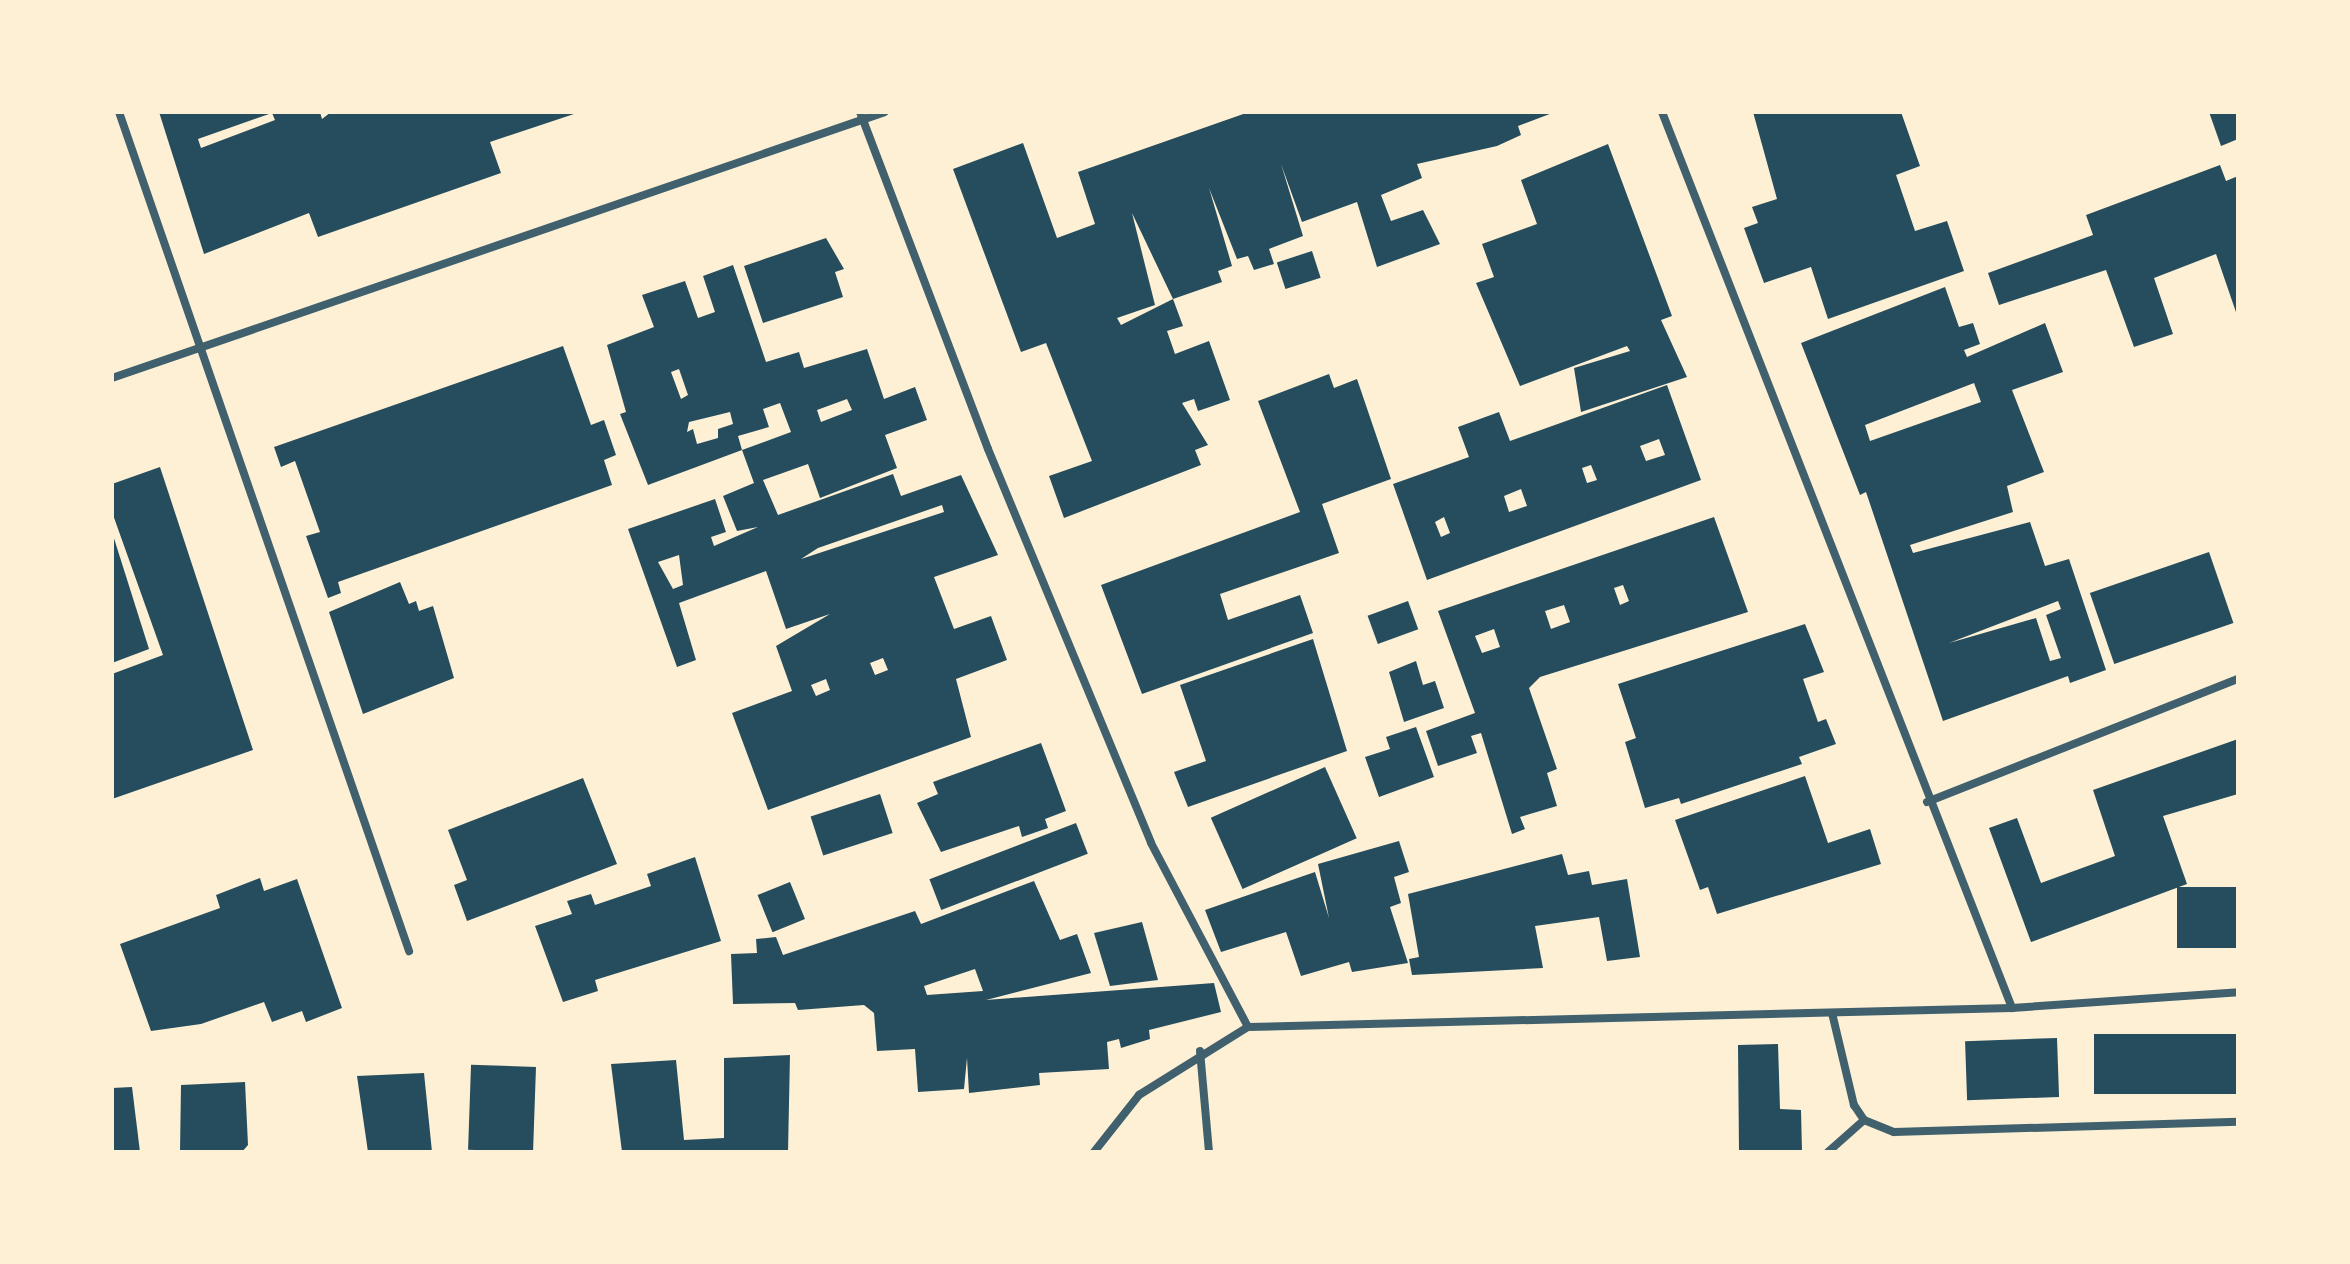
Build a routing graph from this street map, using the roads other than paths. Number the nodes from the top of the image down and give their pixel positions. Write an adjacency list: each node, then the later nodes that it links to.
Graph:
1 (119, 112): 5 (street)
2 (885, 112): 4 (street)
3 (1662, 112): 8 (street)
4 (862, 116): 5 (street); 13 (street)
5 (202, 345): 6 (street); 9 (street)
6 (112, 378)
7 (2238, 679): 8 (street)
8 (1927, 802): 11 (street)
9 (409, 951)
10 (2238, 992): 11 (street)
11 (2012, 1008): 12 (street)
12 (1832, 1013): 13 (street); 15 (street)
13 (1248, 1027): 14 (street)
14 (1200, 1051): 17 (street); 18 (street)
15 (1864, 1120): 16 (street); 19 (street)
16 (2238, 1122)
17 (1094, 1152)
18 (1209, 1152)
19 (1828, 1152)

